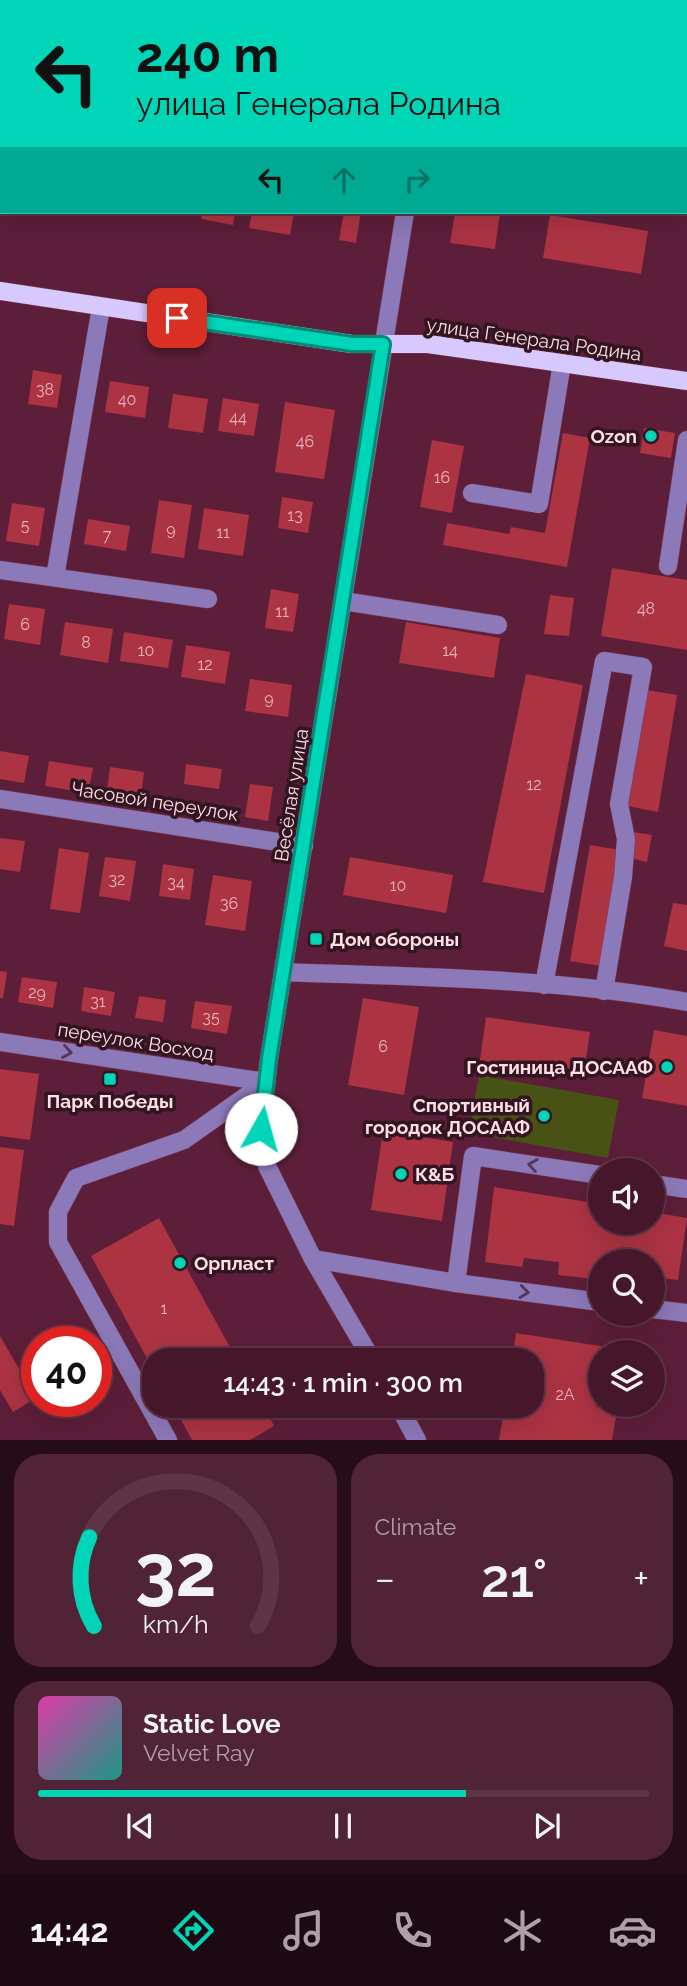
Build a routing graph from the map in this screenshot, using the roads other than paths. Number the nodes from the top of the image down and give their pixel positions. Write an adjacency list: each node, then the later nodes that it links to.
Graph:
1 (405, 214): 4 (street, Весёлая улица)
2 (0, 291): 3 (main road, улица Генерала Родина)
3 (101, 307): 4 (main road, улица Генерала Родина); 12 (street)
4 (383, 344): 5 (main road, улица Генерала Родина); 14 (street, Весёлая улица)
5 (562, 363): 6 (main road, улица Генерала Родина); 9 (street)
6 (687, 382)
7 (687, 440): 8 (street)
8 (684, 482): 10 (street)
9 (472, 493)
10 (668, 566)
11 (0, 570): 12 (street)
12 (55, 577): 13 (street)
13 (208, 599)
14 (343, 601): 15 (street); 17 (street, Весёлая улица)
15 (498, 625)
16 (0, 799): 17 (street, Часовой переулок)
17 (304, 846): 18 (street, Весёлая улица)
18 (283, 972): 19 (street); 23 (street, Весёлая улица)
19 (544, 985): 20 (street); 20 (street)
20 (604, 991): 21 (street)
21 (687, 1002)
22 (0, 1042): 23 (street, переулок Восход, one-way to 23)
23 (266, 1082): 27 (street, Весёлая улица); 34 (street)
24 (588, 1173): 28 (street, one-way to 28)
25 (665, 1186): 26 (street)
26 (687, 1189)
27 (313, 1259): 28 (street); 32 (street, Весёлая улица)
28 (456, 1283): 29 (street, one-way to 29)
29 (588, 1300)
30 (665, 1310): 31 (street)
31 (687, 1313)
32 (365, 1348)
33 (405, 1418): 35 (street)
34 (168, 1440)
35 (417, 1440)

